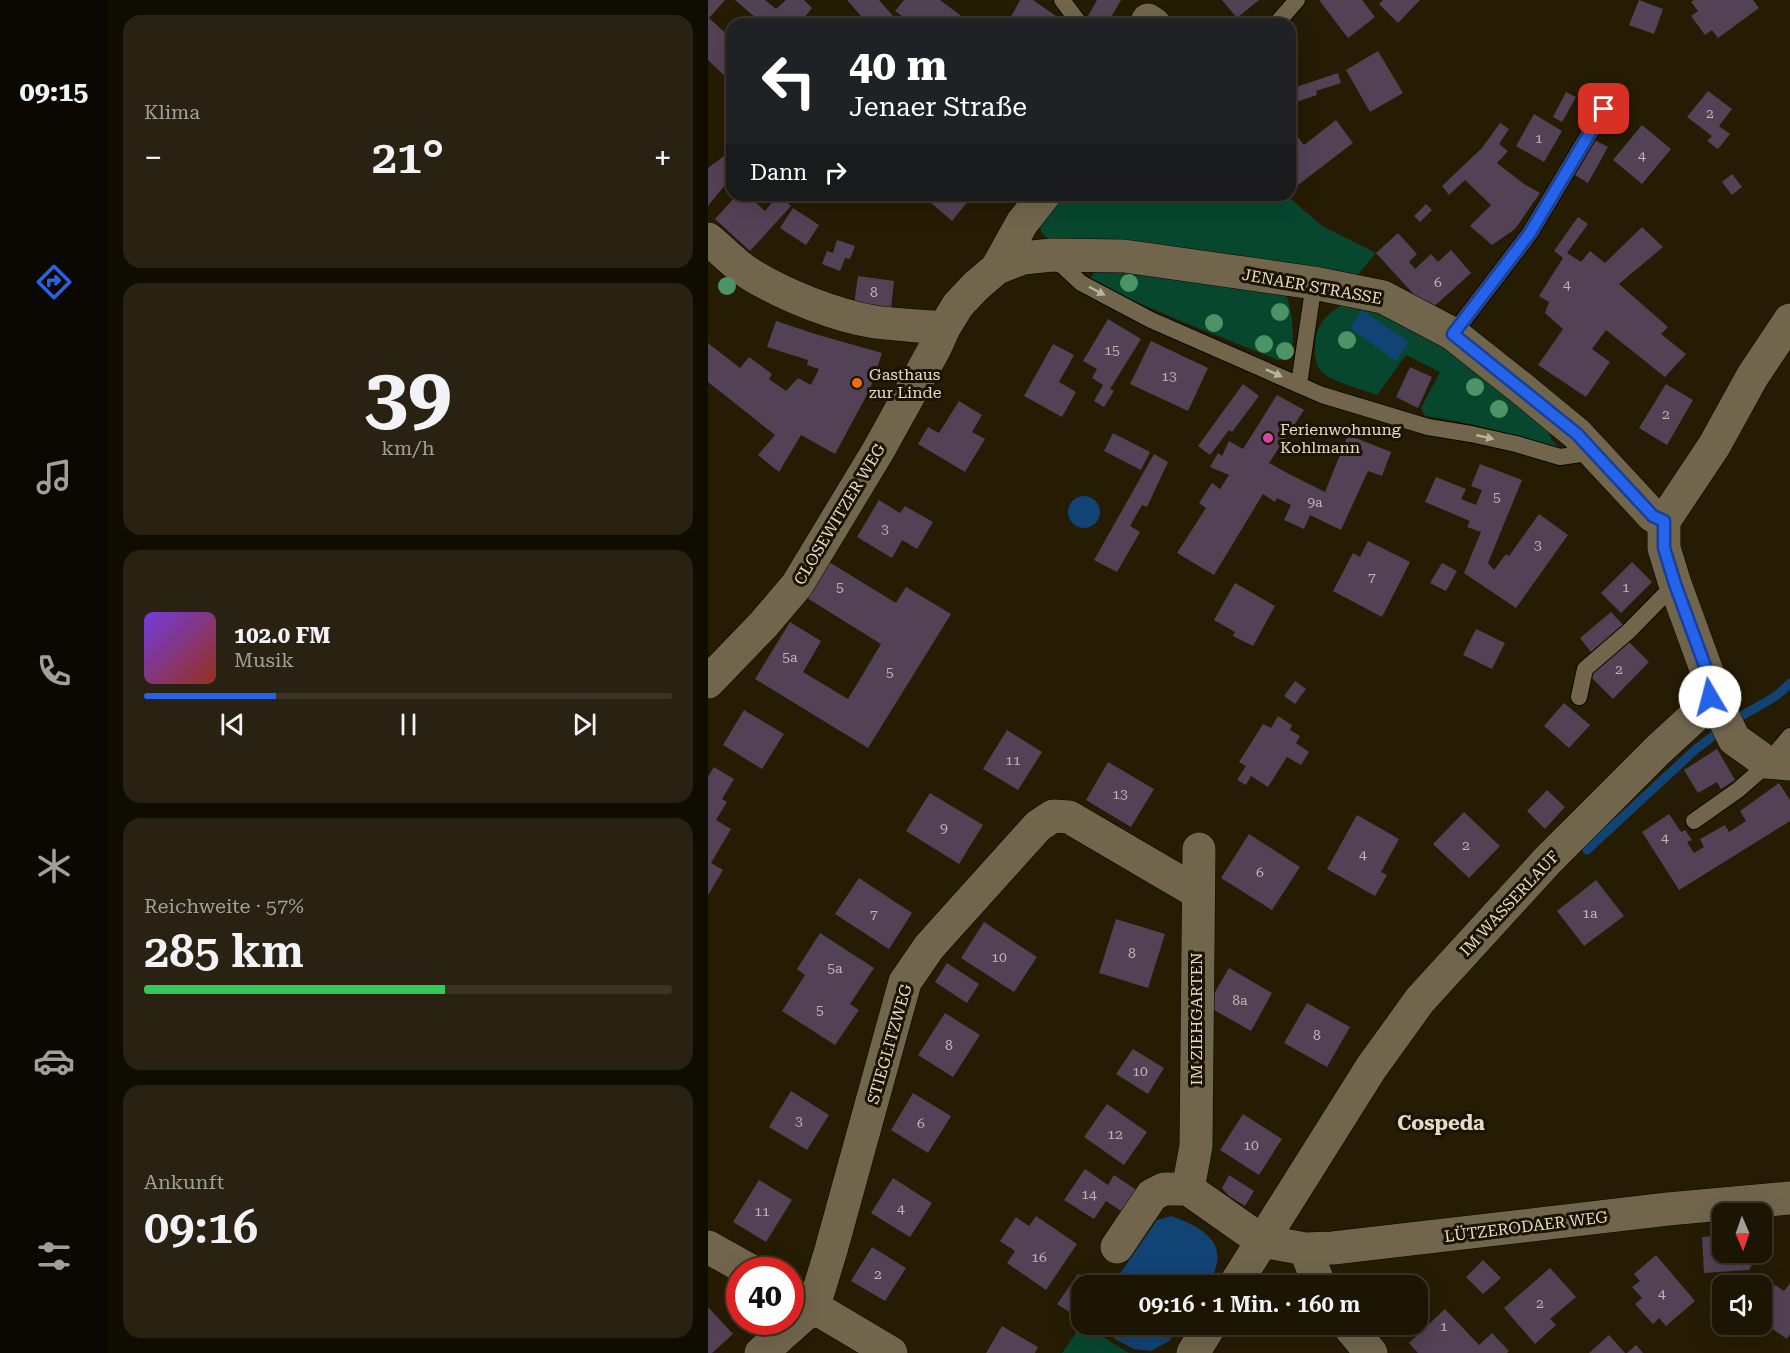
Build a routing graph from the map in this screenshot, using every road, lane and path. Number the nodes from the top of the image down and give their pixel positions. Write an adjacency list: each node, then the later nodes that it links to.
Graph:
1 (1062, 0): 3 (lane)
2 (1297, 0): 4 (lane)
3 (1076, 18)
4 (1281, 18)
5 (1604, 109): 13 (lane)
6 (1039, 201): 9 (street)
7 (708, 239): 12 (street)
8 (1052, 255): 9 (street, JENAER STRASSE); 10 (street, JENAER STRASSE); 14 (lane, one-way to 14)
9 (997, 268): 12 (street, JENAER STRASSE)
10 (1314, 283): 13 (street, JENAER STRASSE); 14 (lane)
11 (1790, 320): 16 (street)
12 (944, 328): 18 (street, CLOSEWITZER WEG)
13 (1453, 334): 15 (street, JENAER STRASSE)
14 (1299, 384): 15 (lane, one-way to 15)
15 (1594, 452): 16 (street, JENAER STRASSE)
16 (1664, 521): 17 (street)
17 (1675, 584): 19 (lane); 20 (street)
18 (708, 682)
19 (1579, 697)
20 (1722, 717): 22 (street); 28 (street, IM WASSERLAUF)
21 (1790, 736): 22 (lane)
22 (1778, 763): 23 (lane)
23 (1694, 821)
24 (1199, 849): 25 (street, IM ZIEHGARTEN)
25 (1197, 892): 26 (street, IM ZIEHGARTEN); 35 (street, STIEGLITZWEG)
26 (1188, 1189): 28 (street); 30 (street)
27 (1790, 1198): 31 (street, LÜTZERODAER WEG)
28 (1262, 1241): 31 (street, LÜTZERODAER WEG); 33 (street, IM WASSERLAUF)
29 (708, 1247): 32 (street)
30 (1118, 1247)
31 (1305, 1249): 34 (street)
32 (726, 1257)
33 (1241, 1275)
34 (1316, 1275)
35 (804, 1297)
36 (804, 1301): 41 (street)
37 (775, 1335): 40 (street, STIEGLITZWEG)
38 (1204, 1335): 42 (street)
39 (1356, 1335): 43 (street)
40 (761, 1353)
41 (891, 1353)
42 (1193, 1353)
43 (1371, 1353)

